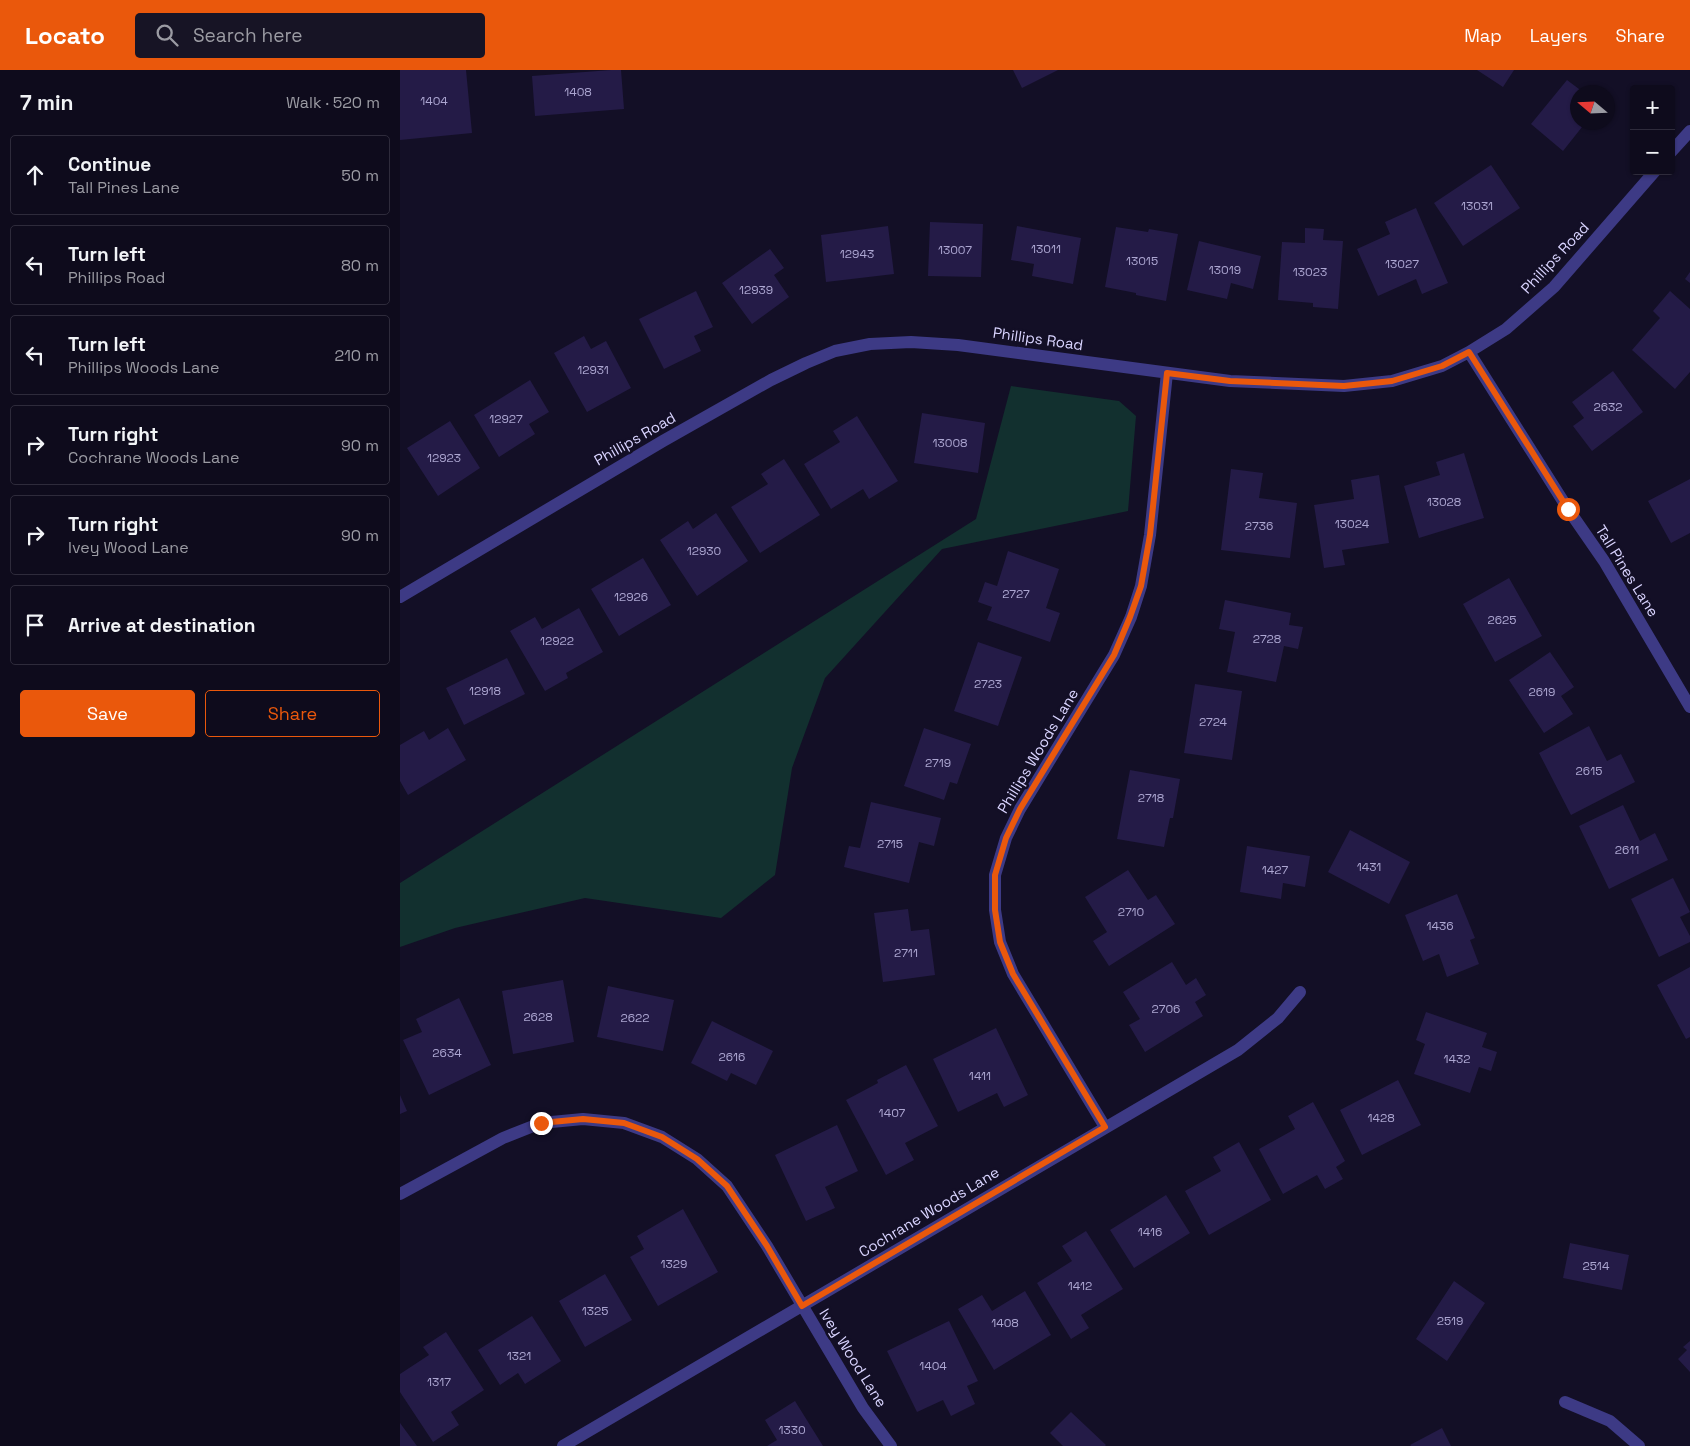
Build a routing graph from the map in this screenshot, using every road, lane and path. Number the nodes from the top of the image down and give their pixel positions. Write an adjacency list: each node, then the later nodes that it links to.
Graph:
1 (1690, 131): 2 (street)
2 (1675, 148)
3 (1652, 175): 4 (street, Phillips Road)
4 (1469, 352): 5 (street, Phillips Road); 7 (street, Tall Pines Lane)
5 (1167, 373): 6 (street, Phillips Road); 9 (street, Phillips Woods Lane)
6 (400, 597)
7 (1690, 707)
8 (1300, 992): 9 (street, Cochrane Woods Lane)
9 (1105, 1127): 11 (street, Cochrane Woods Lane)
10 (400, 1194): 11 (street, Ivey Wood Lane)
11 (802, 1306): 13 (street, Cochrane Woods Lane); 14 (street, Ivey Wood Lane)
12 (1565, 1402): 15 (street)
13 (563, 1446)
14 (892, 1446)
15 (1639, 1446)

